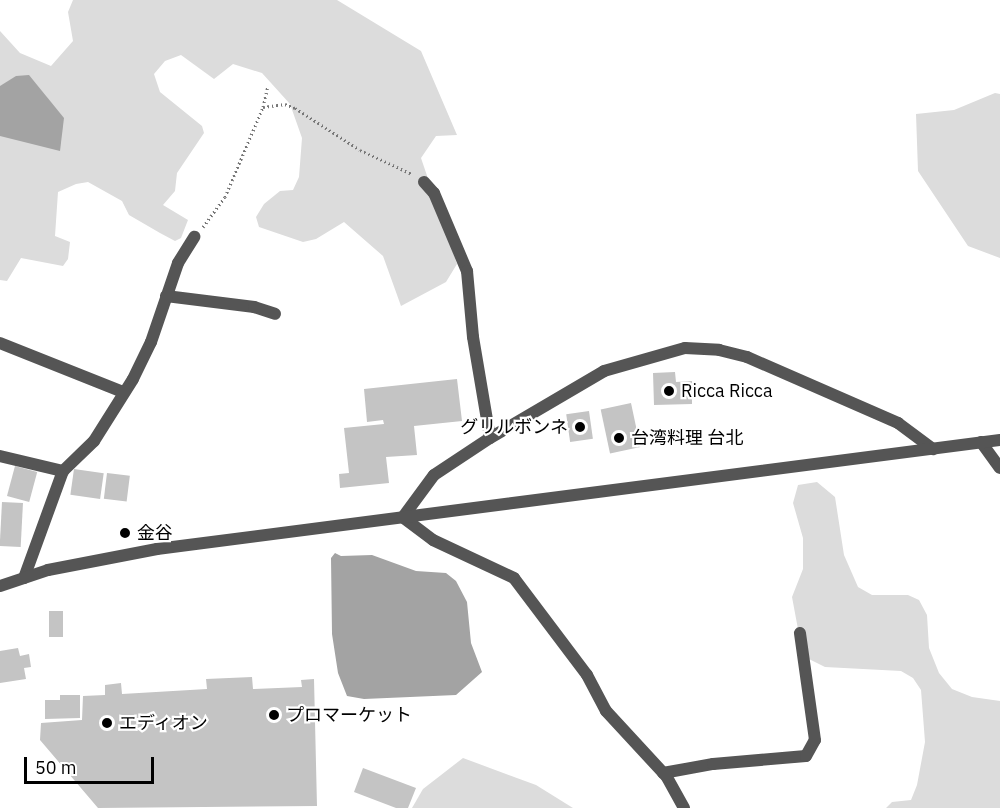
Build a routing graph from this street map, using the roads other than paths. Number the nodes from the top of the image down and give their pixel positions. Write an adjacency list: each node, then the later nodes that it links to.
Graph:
1 (424, 182): 7 (street)
2 (194, 237): 3 (street)
3 (166, 296): 4 (street); 6 (street)
4 (275, 314)
5 (0, 344): 6 (street)
6 (123, 392): 13 (street)
7 (490, 438): 10 (street); 14 (street)
8 (1000, 440): 9 (street)
9 (981, 442): 10 (street); 12 (street)
10 (933, 449): 14 (street)
11 (0, 456): 13 (street)
12 (1000, 468)
13 (63, 471): 15 (street)
14 (403, 517): 15 (street); 18 (street)
15 (24, 578): 16 (street)
16 (0, 586)
17 (800, 633): 18 (street)
18 (663, 773): 19 (street)
19 (684, 808)

